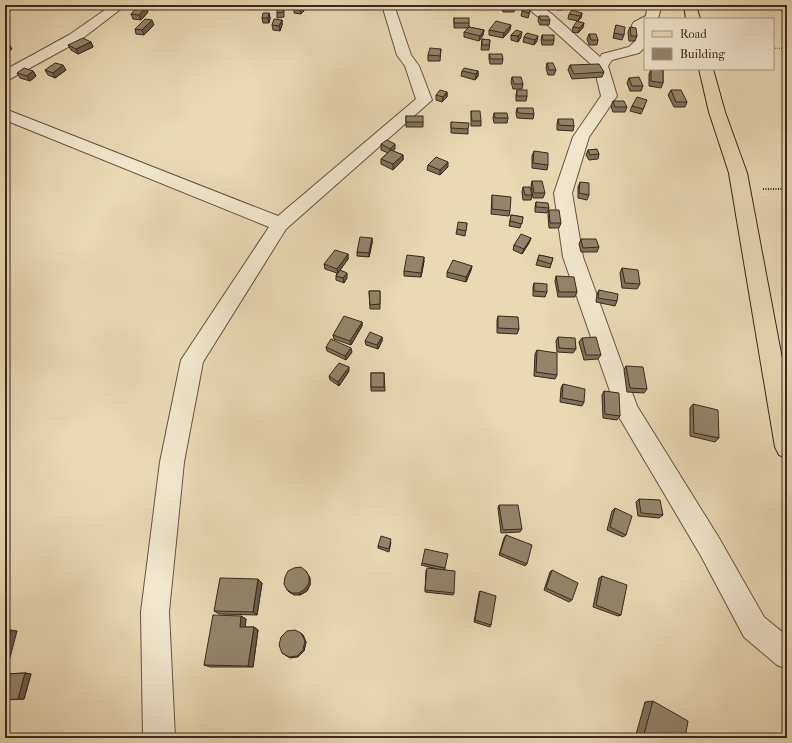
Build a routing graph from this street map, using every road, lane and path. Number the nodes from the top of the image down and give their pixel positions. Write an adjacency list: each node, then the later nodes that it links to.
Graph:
1 (120, 5): 15 (street)
2 (388, 5): 17 (street)
3 (530, 5): 13 (street)
4 (650, 5): 8 (street)
5 (690, 5): 9 (main road)
6 (773, 5): 7 (path)
7 (787, 11)
8 (652, 18)
9 (693, 18)
10 (644, 22): 13 (street)
11 (774, 48): 12 (path)
12 (787, 50)
13 (601, 66): 19 (street)
14 (706, 70): 18 (main road)
15 (5, 76)
16 (5, 114): 17 (street)
17 (280, 224): 20 (street)
18 (787, 447)
19 (787, 655)
20 (159, 738)

